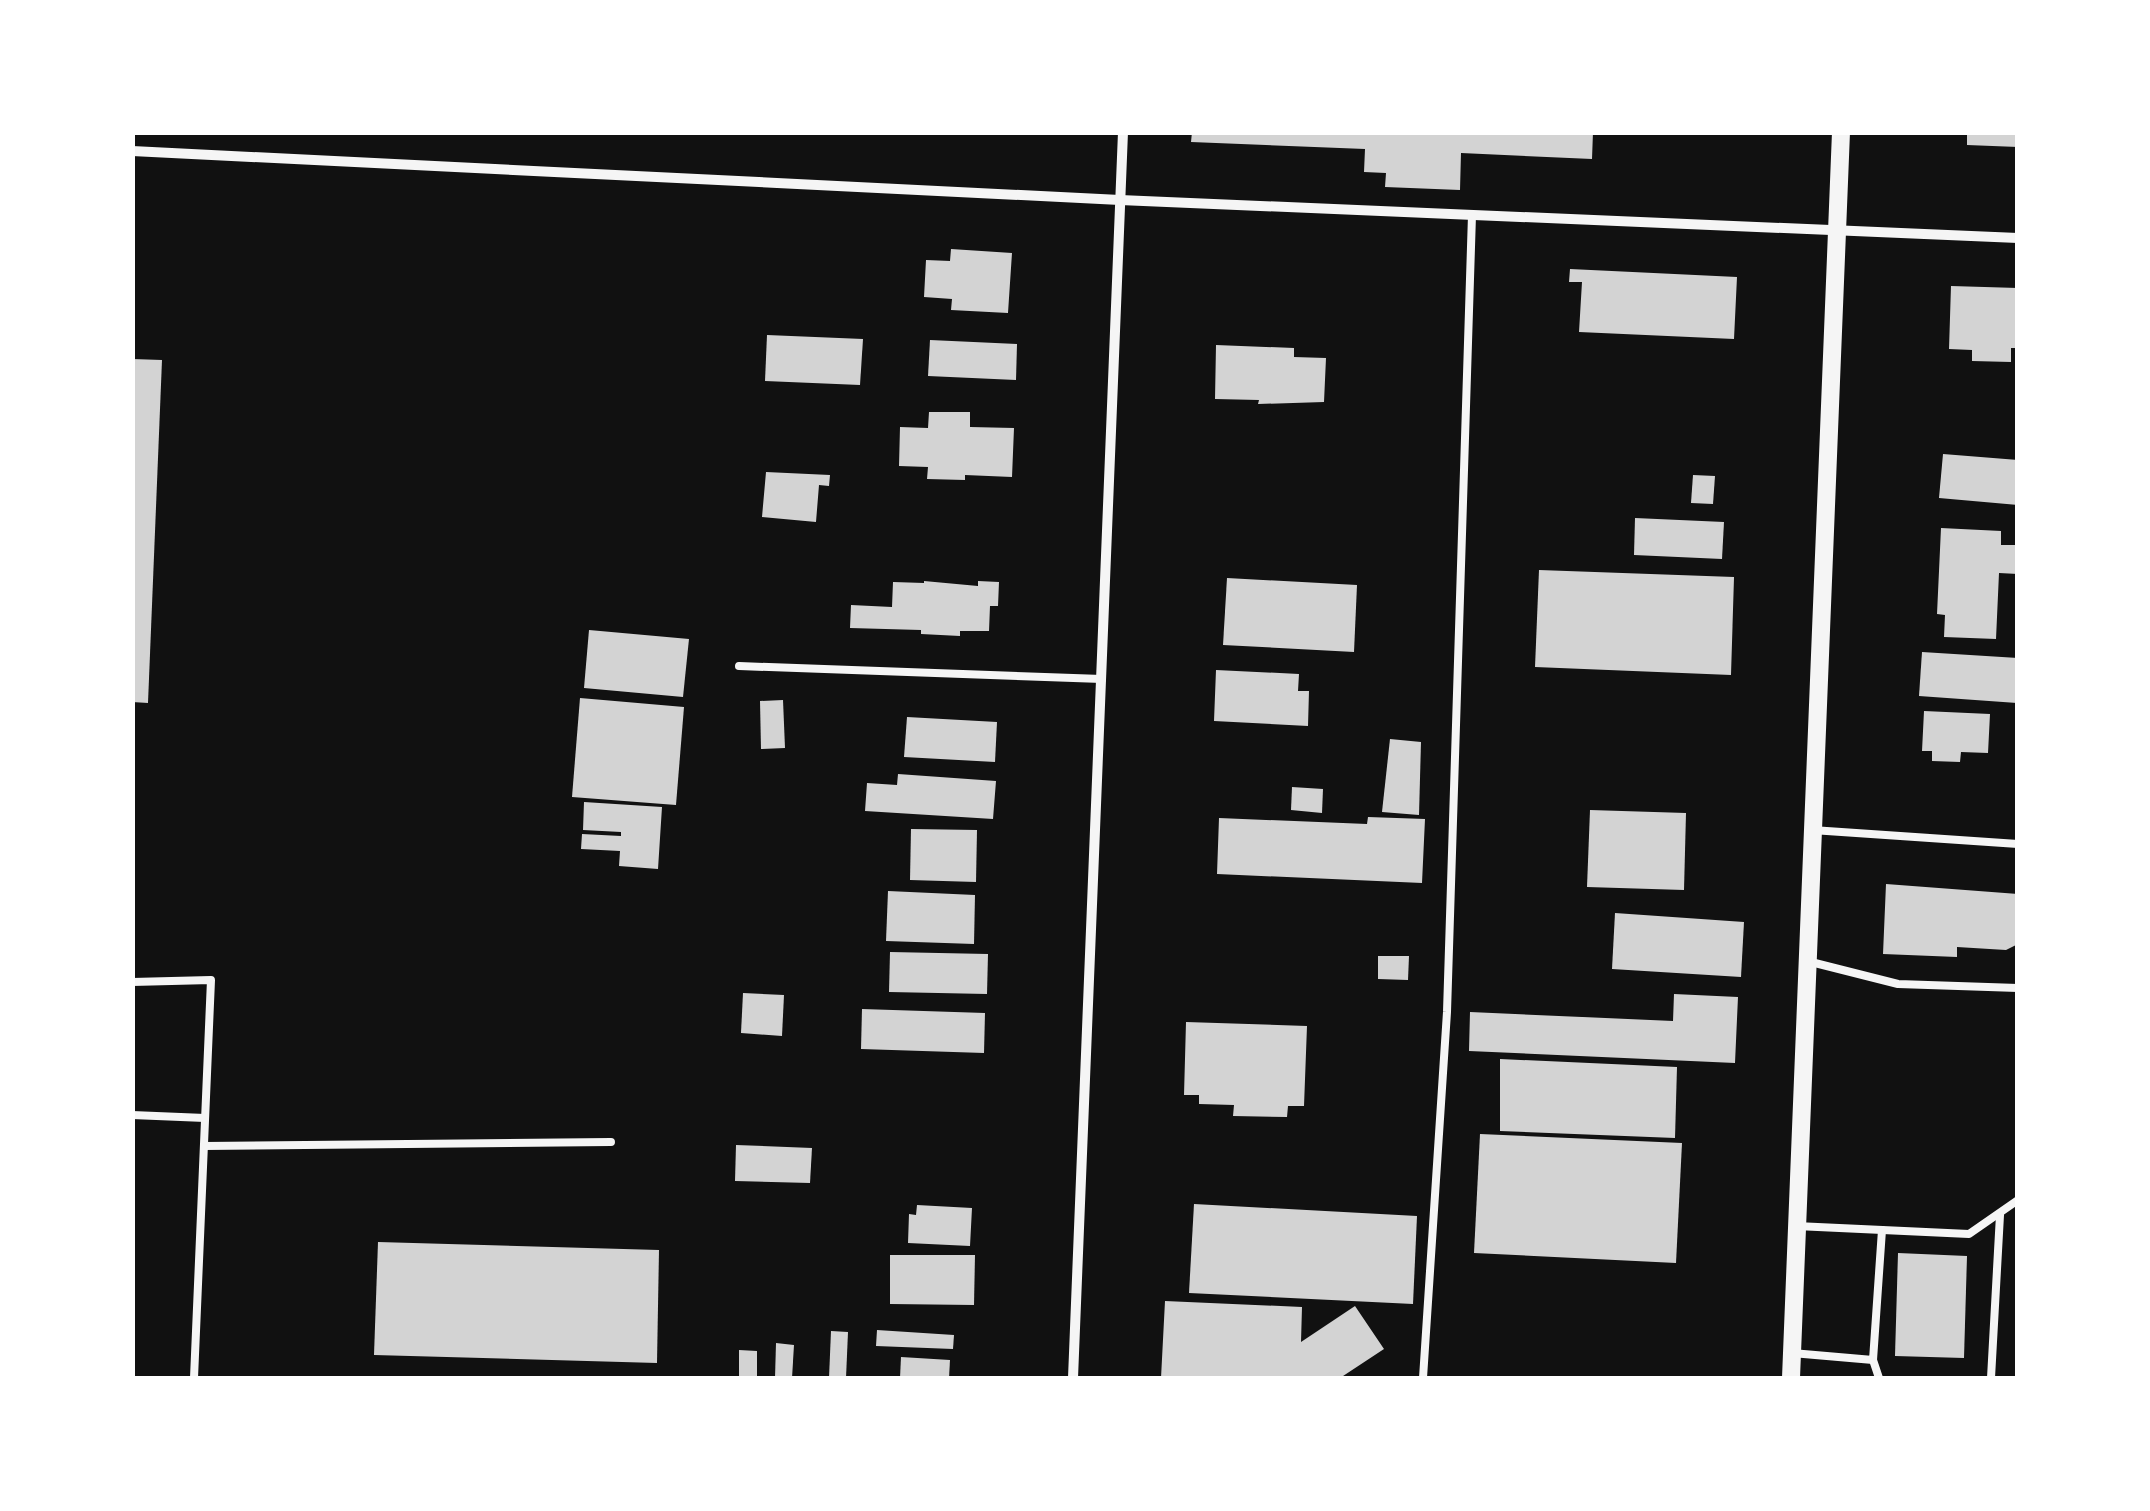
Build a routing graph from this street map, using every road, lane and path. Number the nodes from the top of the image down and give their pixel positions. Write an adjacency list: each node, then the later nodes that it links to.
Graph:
1 (1123, 132): 4 (street)
2 (1841, 132): 6 (street)
3 (132, 150): 4 (street)
4 (1120, 200): 5 (street); 9 (street)
5 (1472, 215): 6 (street); 27 (lane)
6 (1836, 231): 7 (street); 10 (street)
7 (2018, 238)
8 (740, 666): 9 (lane)
9 (1102, 678): 26 (street)
10 (1812, 830): 11 (lane); 12 (street)
11 (2018, 844)
12 (1807, 961): 14 (lane); 21 (street)
13 (132, 982): 16 (lane)
14 (2018, 988)
15 (132, 1116): 16 (lane)
16 (205, 1118): 18 (lane)
17 (611, 1142): 18 (lane)
18 (204, 1146): 25 (lane)
19 (2018, 1200): 20 (lane)
20 (2000, 1215): 22 (lane); 30 (lane)
21 (1796, 1226): 22 (lane); 23 (street)
22 (1882, 1230): 24 (lane)
23 (1792, 1353): 24 (lane); 28 (street)
24 (1872, 1360): 29 (lane)
25 (194, 1378)
26 (1073, 1378)
27 (1423, 1378)
28 (1790, 1378)
29 (1879, 1378)
30 (1991, 1378)

